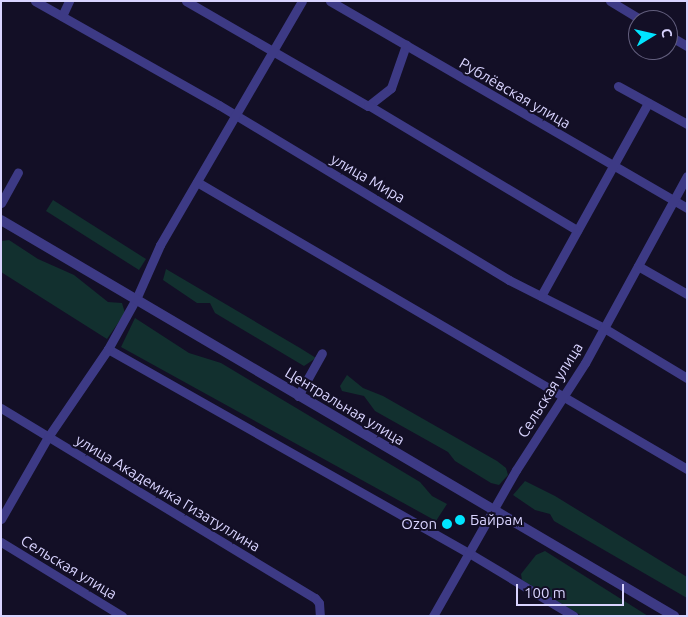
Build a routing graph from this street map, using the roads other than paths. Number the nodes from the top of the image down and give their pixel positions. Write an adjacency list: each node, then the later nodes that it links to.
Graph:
1 (35, 1): 8 (street, улица Мира)
2 (69, 1): 9 (street)
3 (186, 1): 11 (street)
4 (302, 1): 11 (street)
5 (330, 1): 10 (street, Рублёвская улица)
6 (610, 1): 7 (street)
7 (622, 4)
8 (49, 5): 9 (street, улица Мира)
9 (62, 16): 15 (street, улица Мира)
10 (406, 45): 14 (street); 17 (street, Рублёвская улица)
11 (273, 52): 14 (street); 15 (street)
12 (618, 86): 13 (street)
13 (648, 103): 16 (street); 17 (street)
14 (368, 105): 25 (street)
15 (236, 118): 20 (street); 28 (street, улица Мира)
16 (687, 124)
17 (612, 165): 21 (street, Рублёвская улица); 25 (street)
18 (18, 172): 22 (street)
19 (687, 176): 21 (street, Сельская улица)
20 (198, 182): 29 (street); 35 (street)
21 (673, 200): 23 (street, Рублёвская улица); 26 (street, Сельская улица)
22 (1, 203)
23 (687, 208)
24 (1, 220): 29 (street, Центральная улица)
25 (577, 230): 28 (street)
26 (638, 266): 27 (street); 30 (street, Сельская улица)
27 (687, 294)
28 (541, 296): 30 (street, улица Мира)
29 (137, 298): 31 (street); 34 (street, Центральная улица)
30 (604, 328): 33 (street, улица Мира); 35 (street, Сельская улица)
31 (108, 348): 37 (street); 42 (street)
32 (322, 353): 34 (street)
33 (687, 378)
34 (298, 396): 39 (street, Центральная улица)
35 (564, 396): 38 (street); 39 (street, Сельская улица)
36 (1, 408): 37 (street, улица Академика Гизатуллина)
37 (48, 438): 40 (street); 44 (street, улица Академика Гизатуллина)
38 (687, 469)
39 (494, 512): 42 (street, Сельская улица); 47 (street, Центральная улица)
40 (1, 519)
41 (1, 542): 43 (street, Сельская улица)
42 (469, 553): 45 (street, Сельская улица); 46 (street)
43 (122, 616)
44 (320, 616)
45 (433, 616)
46 (574, 616)
47 (674, 616)

